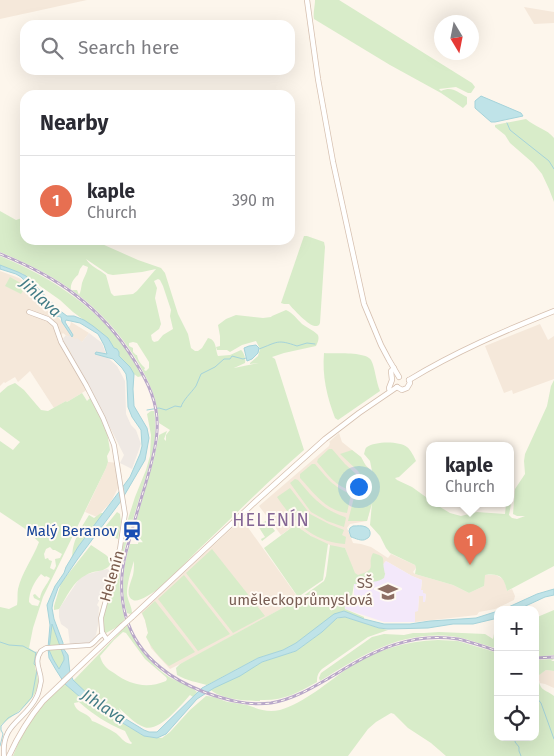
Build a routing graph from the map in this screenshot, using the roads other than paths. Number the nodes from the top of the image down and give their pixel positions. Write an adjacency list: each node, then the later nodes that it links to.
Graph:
1 (306, 0): 4 (main road)
2 (554, 311): 6 (main road)
3 (29, 312): 9 (street, Helenín)
4 (394, 368): 5 (main road); 8 (main road)
5 (400, 377): 6 (main road); 7 (main road)
6 (409, 380): 7 (main road)
7 (397, 386): 8 (main road)
8 (390, 391): 10 (main road, bridge)
9 (103, 634): 10 (street); 11 (street)
10 (108, 640): 12 (main road)
11 (4, 756)
12 (9, 756)

